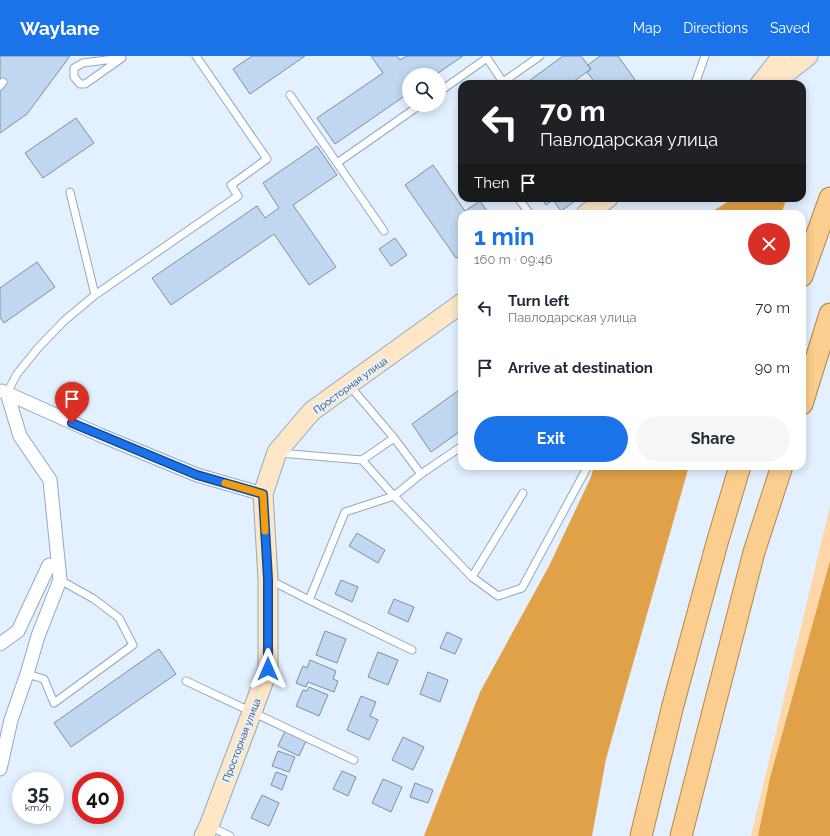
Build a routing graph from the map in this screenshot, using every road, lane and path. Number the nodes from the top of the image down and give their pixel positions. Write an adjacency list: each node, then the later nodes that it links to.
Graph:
1 (196, 56): 22 (lane)
2 (540, 56): 8 (lane)
3 (705, 56): 9 (lane)
4 (782, 56): 10 (street)
5 (808, 56): 11 (street)
6 (123, 57): 6 (lane)
7 (501, 80): 12 (lane)
8 (507, 80)
9 (696, 80)
10 (763, 80)
11 (777, 80)
12 (446, 87)
13 (290, 95): 15 (lane)
14 (410, 112): 15 (lane)
15 (337, 163): 20 (lane)
16 (70, 192): 22 (lane)
17 (830, 198): 21 (main road)
18 (602, 202): 19 (street)
19 (592, 210)
20 (384, 231)
21 (806, 265)
22 (95, 295): 27 (lane)
23 (458, 305): 25 (street, Просторная улица)
24 (829, 317): 26 (main road)
25 (349, 385): 28 (lane); 30 (street, Просторная улица)
26 (806, 391)
27 (3, 392): 37 (street); 42 (street)
28 (394, 438): 31 (lane); 35 (lane)
29 (458, 449): 35 (lane)
30 (277, 452): 31 (lane); 37 (street, Просторная улица)
31 (362, 460): 38 (lane)
32 (586, 470): 40 (lane)
33 (739, 470): 53 (main road)
34 (781, 470): 54 (main road)
35 (421, 474): 38 (lane)
36 (523, 493): 40 (lane)
37 (263, 494): 41 (street, Просторная улица)
38 (394, 496): 40 (lane); 43 (lane)
39 (49, 565): 44 (street)
40 (472, 577)
41 (268, 579): 43 (lane); 48 (street, Просторная улица)
42 (60, 580): 46 (street); 46 (lane)
43 (309, 600): 45 (lane)
44 (0, 644)
45 (412, 650)
46 (27, 674): 50 (street)
47 (186, 681): 48 (lane)
48 (252, 712): 49 (lane); 51 (street, Просторная улица)
49 (354, 760)
50 (0, 769)
51 (206, 831): 52 (lane)
52 (230, 836)
53 (641, 836)
54 (681, 836)

